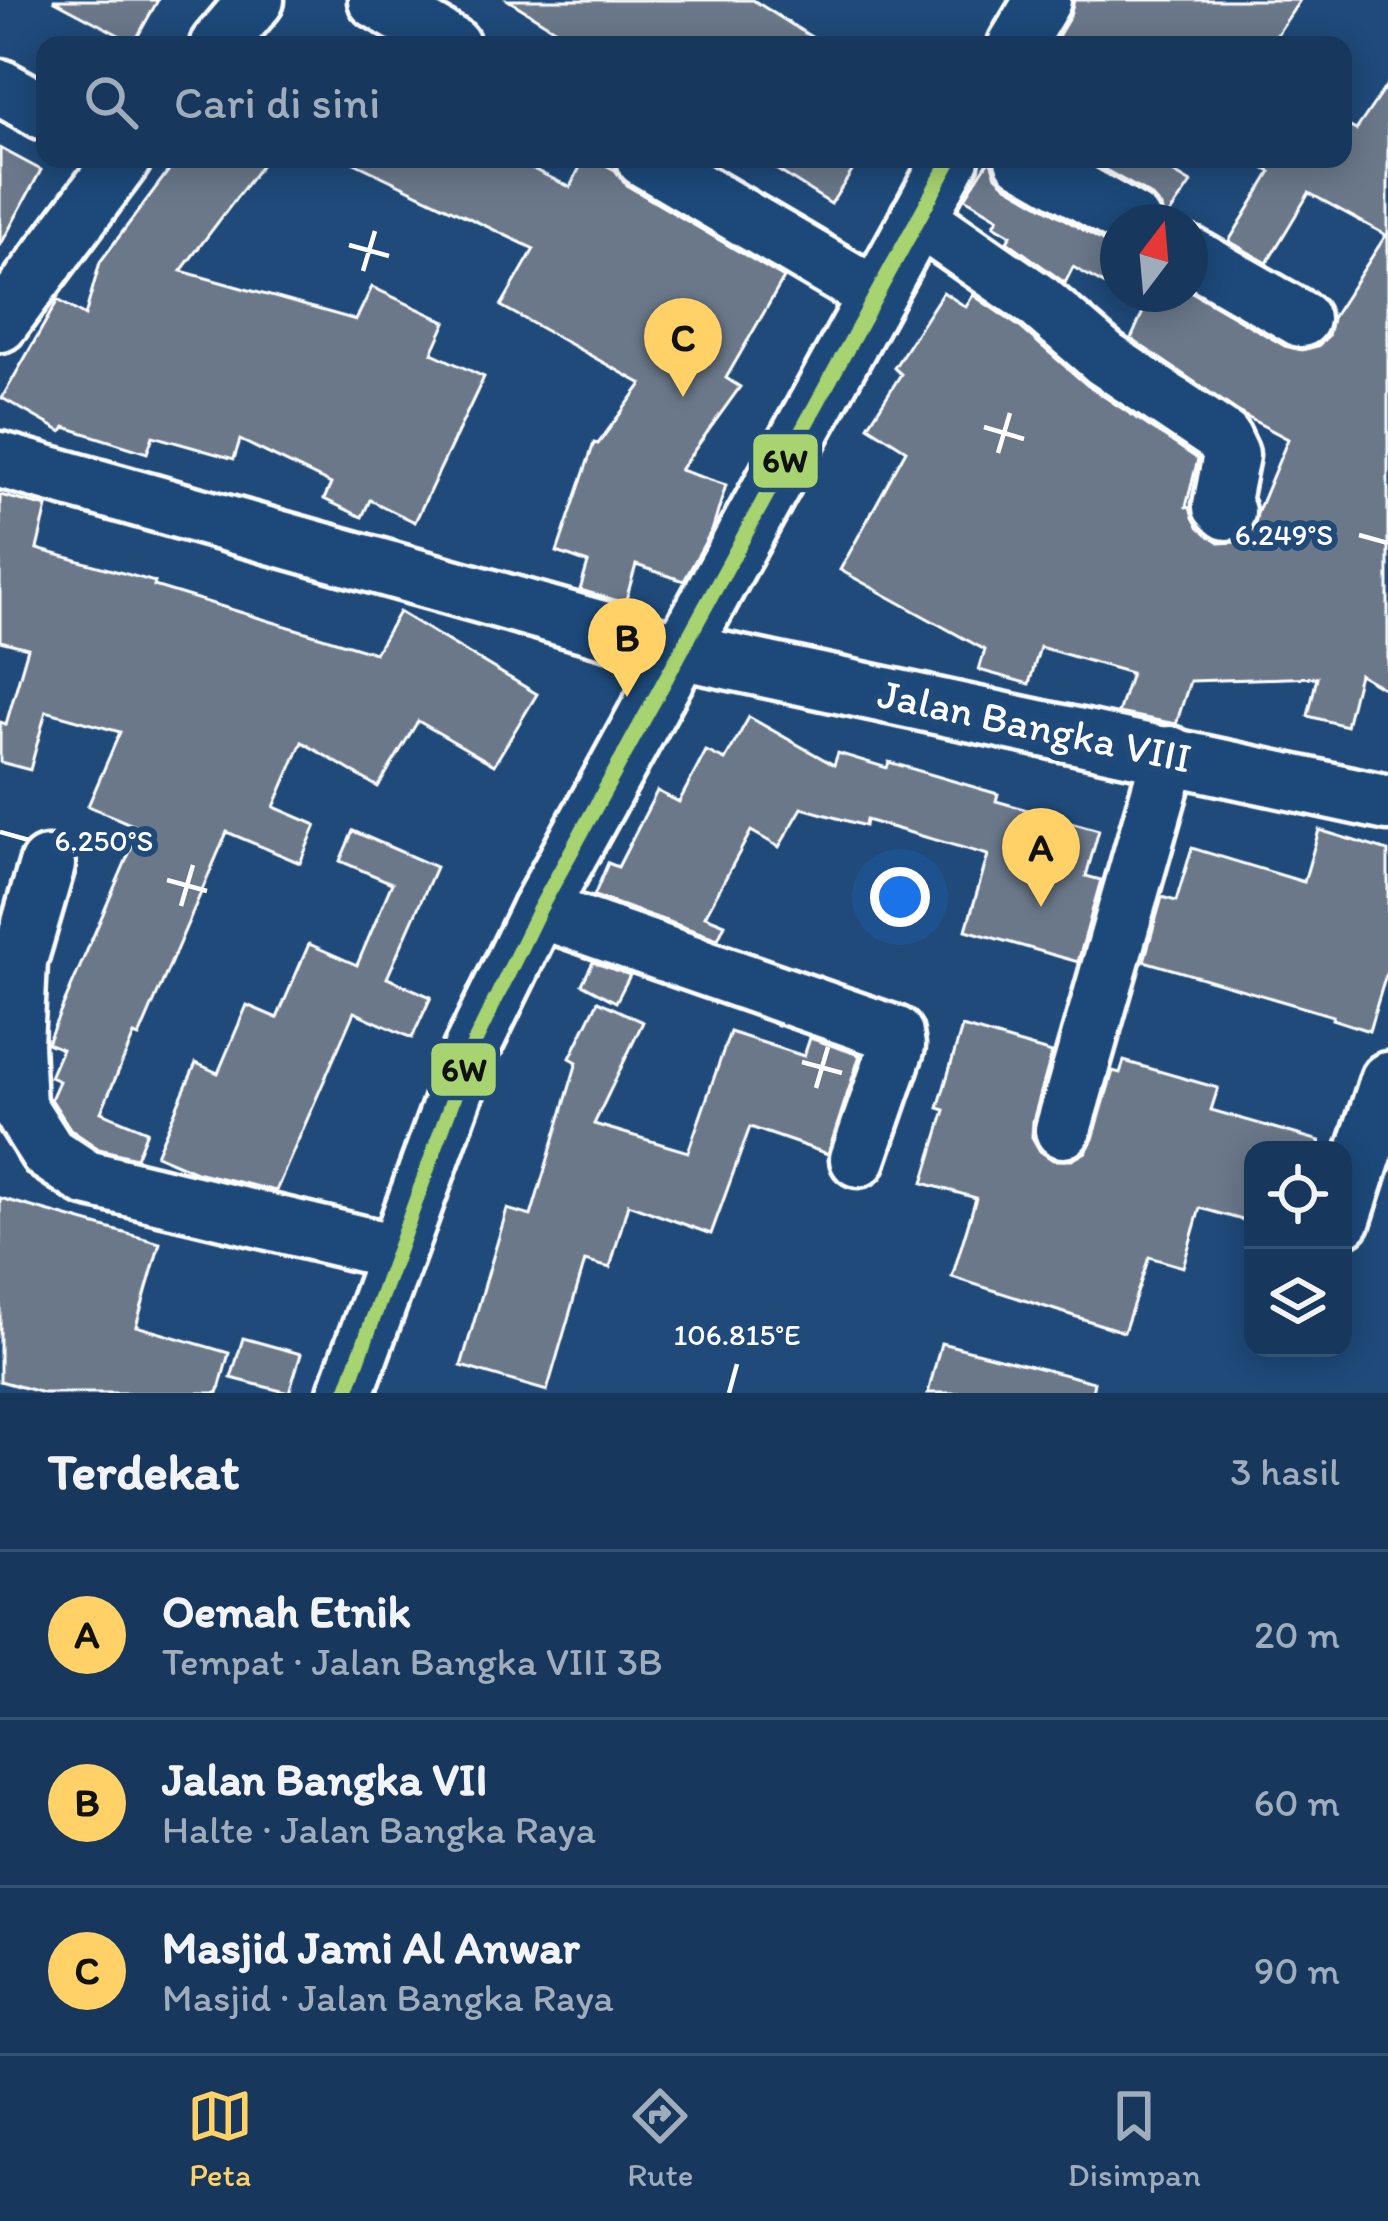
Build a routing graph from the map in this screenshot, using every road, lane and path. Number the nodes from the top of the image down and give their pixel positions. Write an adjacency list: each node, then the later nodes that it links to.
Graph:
1 (256, 0): 4 (street)
2 (376, 0): 5 (street)
3 (1043, 0): 6 (street)
4 (226, 36)
5 (437, 36)
6 (1021, 36)
7 (0, 87): 8 (street)
8 (36, 107)
9 (116, 168): 18 (street)
10 (659, 168): 16 (street)
11 (945, 168): 14 (street)
12 (1039, 168): 13 (street)
13 (1102, 204)
14 (918, 218): 16 (street); 20 (street)
15 (1208, 265): 17 (street)
16 (875, 295): 21 (street)
17 (1300, 319)
18 (0, 324)
19 (0, 460): 21 (street, Jalan Bangka VIII)
20 (1227, 512)
21 (680, 650): 22 (street, Jalan Bangka VIII); 25 (street)
22 (1170, 754): 23 (street, Jalan Bangka VIII); 29 (street)
23 (1381, 787)
24 (47, 865): 32 (street)
25 (539, 910): 30 (street); 32 (street)
26 (1388, 1042): 27 (street)
27 (1388, 1067)
28 (1388, 1080): 31 (street)
29 (1063, 1130)
30 (858, 1159)
31 (1352, 1191)
32 (395, 1252): 33 (street)
33 (346, 1393)

